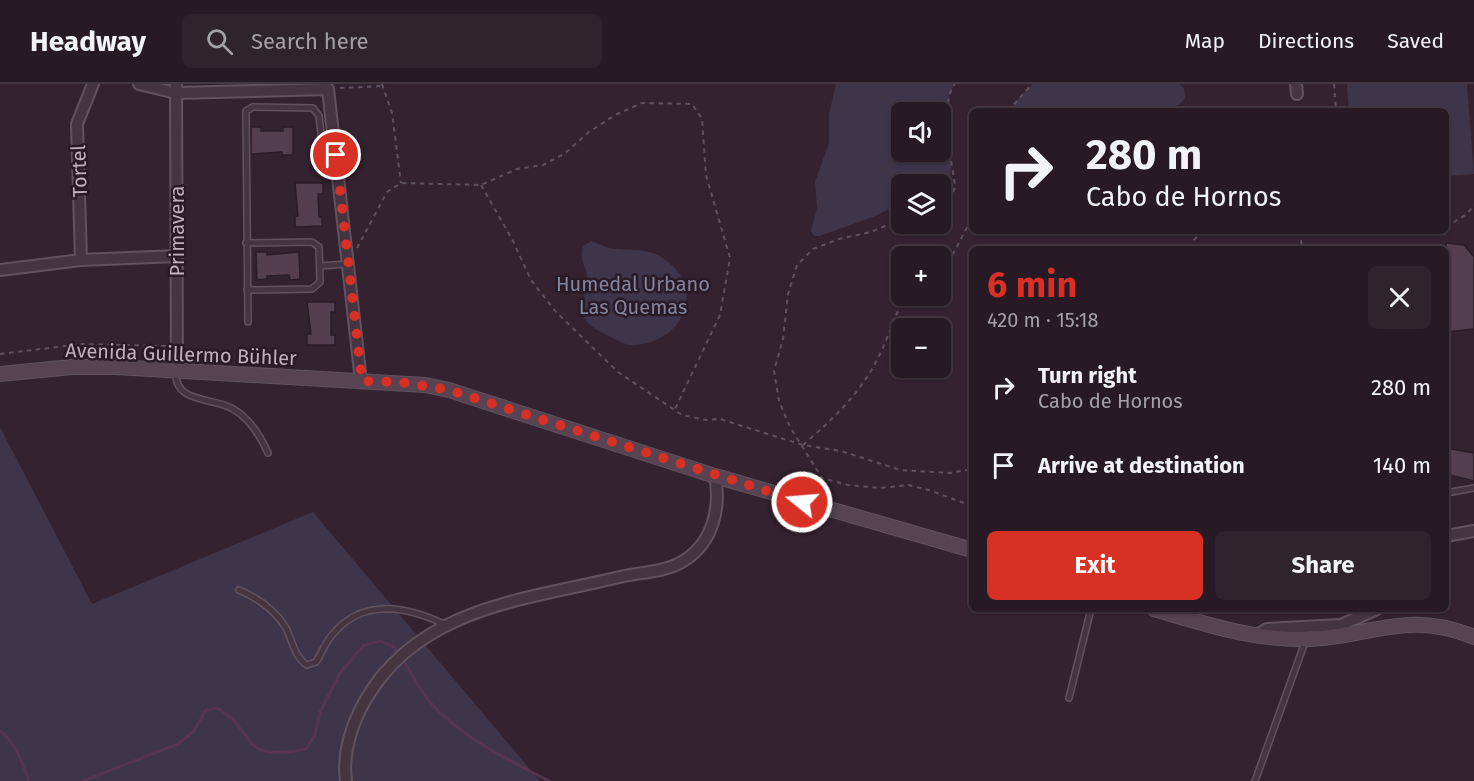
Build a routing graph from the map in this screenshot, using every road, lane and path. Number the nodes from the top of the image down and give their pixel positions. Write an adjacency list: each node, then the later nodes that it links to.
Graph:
1 (93, 84): 22 (street, Tortel)
2 (139, 84): 8 (street)
3 (955, 84): 14 (path)
4 (1032, 84): 9 (path)
5 (1334, 84): 10 (path)
6 (382, 85): 7 (path); 12 (path)
7 (328, 86): 8 (street); 23 (street)
8 (176, 88): 20 (street, Primavera)
9 (1011, 108)
10 (1336, 108)
11 (325, 169): 19 (lane)
12 (401, 183): 13 (path); 23 (path)
13 (481, 185): 34 (path); 34 (path)
14 (951, 197)
15 (1474, 205): 18 (path)
16 (891, 224): 35 (path)
17 (969, 224): 21 (path)
18 (1449, 225)
19 (246, 243): 24 (lane); 26 (lane)
20 (177, 256): 22 (street); 29 (street, Primavera)
21 (951, 256)
22 (81, 260): 25 (street)
23 (348, 264): 24 (lane); 33 (street)
24 (320, 266): 26 (lane)
25 (0, 270)
26 (247, 290): 28 (lane)
27 (900, 306): 35 (path)
28 (248, 322)
29 (177, 346): 30 (path); 31 (street, Primavera)
30 (0, 354)
31 (177, 369): 32 (main road, Avenida Guillermo Bühler); 33 (main road, Avenida Guillermo Bühler); 36 (lane)
32 (0, 374)
33 (362, 381): 38 (main road, Avenida Guillermo Bühler)
34 (675, 409): 35 (path)
35 (803, 445): 37 (path); 41 (path)
36 (268, 453)
37 (969, 469)
38 (715, 476): 44 (main road, Avenida Guillermo Bühler); 49 (street)
39 (1474, 488): 40 (lane)
40 (1449, 492)
41 (969, 505)
42 (1474, 531): 43 (street)
43 (1449, 535)
44 (969, 549)
45 (239, 590): 49 (lane)
46 (1090, 612): 53 (lane)
47 (1166, 612): 50 (main road)
48 (1370, 612): 50 (street)
49 (444, 624): 54 (street)
50 (1257, 634): 52 (main road)
51 (1474, 637): 52 (main road)
52 (1306, 639): 55 (lane)
53 (1069, 698)
54 (346, 781)
55 (1255, 781)

